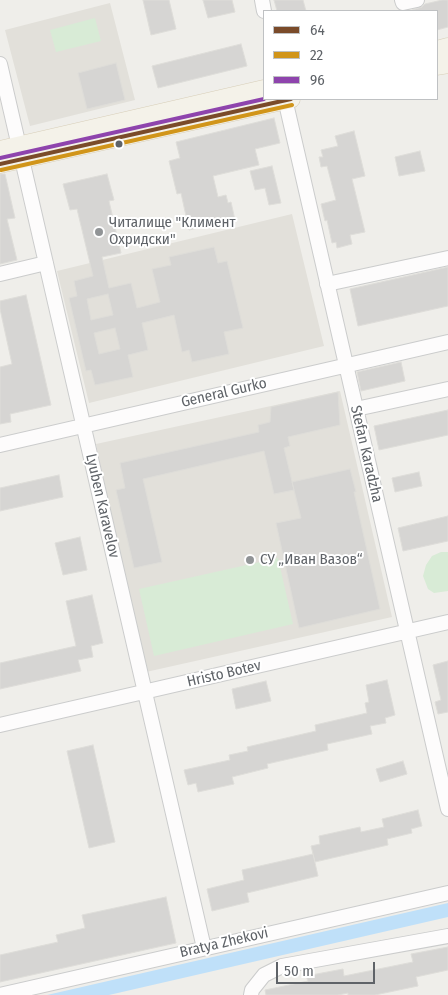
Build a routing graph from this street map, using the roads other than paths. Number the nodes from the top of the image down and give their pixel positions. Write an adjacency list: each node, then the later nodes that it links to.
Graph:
1 (417, 0): 2 (street)
2 (402, 2)
3 (0, 64): 8 (street, Lyuben Karavelov)
4 (263, 89): 8 (main road)
5 (282, 100): 8 (main road)
6 (287, 100): 13 (street, Stefan Karadzha)
7 (0, 150): 8 (main road)
8 (20, 152): 9 (main road); 11 (street, Lyuben Karavelov)
9 (0, 164)
10 (448, 258): 13 (street)
11 (46, 263): 12 (street); 18 (street, Lyuben Karavelov)
12 (0, 274)
13 (327, 284): 15 (street, Stefan Karadzha)
14 (448, 342): 15 (street, General Gurko)
15 (346, 365): 17 (street, Stefan Karadzha); 18 (street, General Gurko)
16 (448, 389): 17 (street)
17 (356, 409): 21 (street, Stefan Karadzha)
18 (84, 426): 19 (street, General Gurko); 22 (street, Lyuben Karavelov)
19 (0, 445)
20 (448, 622): 21 (street, Hristo Botev)
21 (407, 632): 22 (street, Hristo Botev); 24 (street, Stefan Karadzha)
22 (145, 692): 23 (street, Hristo Botev); 27 (street, Lyuben Karavelov)
23 (0, 725)
24 (448, 809)
25 (448, 893): 27 (street, Bratya Zhekovi)
26 (448, 936): 29 (street)
27 (204, 948): 28 (street, Bratya Zhekovi)
28 (0, 995)
29 (251, 995)

